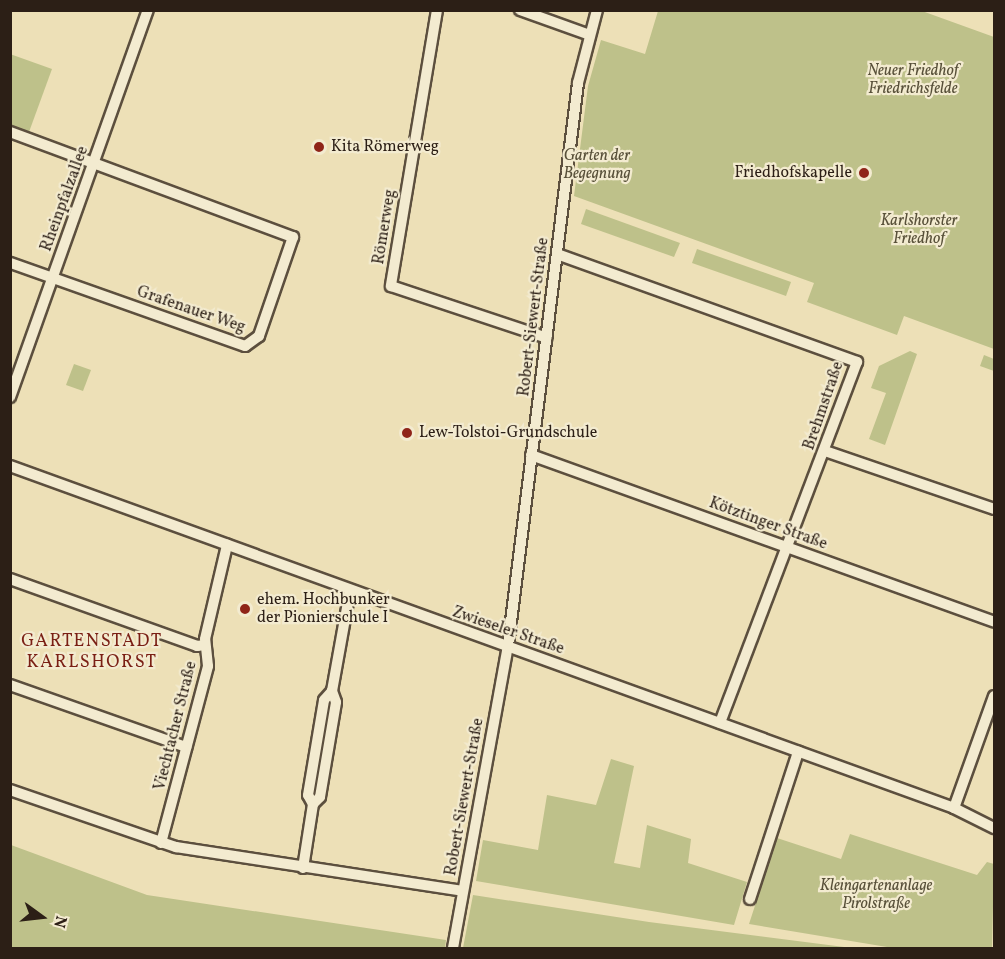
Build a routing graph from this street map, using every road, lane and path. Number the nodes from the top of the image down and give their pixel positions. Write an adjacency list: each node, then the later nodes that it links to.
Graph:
1 (148, 10): 7 (street, Rheinpfalzallee)
2 (437, 10): 11 (street, Römerweg)
3 (520, 10): 5 (street)
4 (597, 10): 5 (street, Robert-Siewert-Straße)
5 (590, 35): 8 (street, Robert-Siewert-Straße)
6 (10, 132): 7 (street)
7 (93, 164): 10 (street, Rheinpfalzallee); 10 (street, Grafenauer Weg)
8 (557, 254): 11 (street, Robert-Siewert-Straße); 13 (street, Brehmstraße)
9 (10, 263): 10 (street, Grafenauer Weg)
10 (53, 278): 12 (street, Rheinpfalzallee)
11 (547, 338): 14 (street, Robert-Siewert-Straße)
12 (10, 397)
13 (825, 451): 16 (street); 18 (street, Brehmstraße)
14 (531, 455): 18 (street, Kötztinger Straße); 23 (street, Robert-Siewert-Straße)
15 (10, 466): 17 (street, Zwieseler Straße)
16 (994, 509)
17 (227, 545): 20 (street, Zwieseler Straße); 22 (street, Viechtacher Straße)
18 (789, 548): 21 (street, Kötztinger Straße); 26 (street, Brehmstraße)
19 (10, 579): 22 (street)
20 (350, 591): 23 (street, Zwieseler Straße); 33 (street)
21 (994, 622)
22 (205, 645): 27 (street, Viechtacher Straße)
23 (508, 646): 26 (street, Zwieseler Straße); 34 (street, Robert-Siewert-Straße)
24 (10, 685): 27 (street)
25 (994, 696): 30 (street)
26 (720, 723): 28 (street, Zwieseler Straße)
27 (186, 747): 32 (street, Viechtacher Straße)
28 (798, 752): 30 (street, Zwieseler Straße); 35 (street)
29 (10, 790): 32 (street)
30 (954, 808): 31 (street, Zwieseler Straße)
31 (994, 828)
32 (161, 843): 33 (street)
33 (303, 868): 34 (street)
34 (463, 891): 36 (street, Robert-Siewert-Straße)
35 (750, 898)
36 (453, 948)

